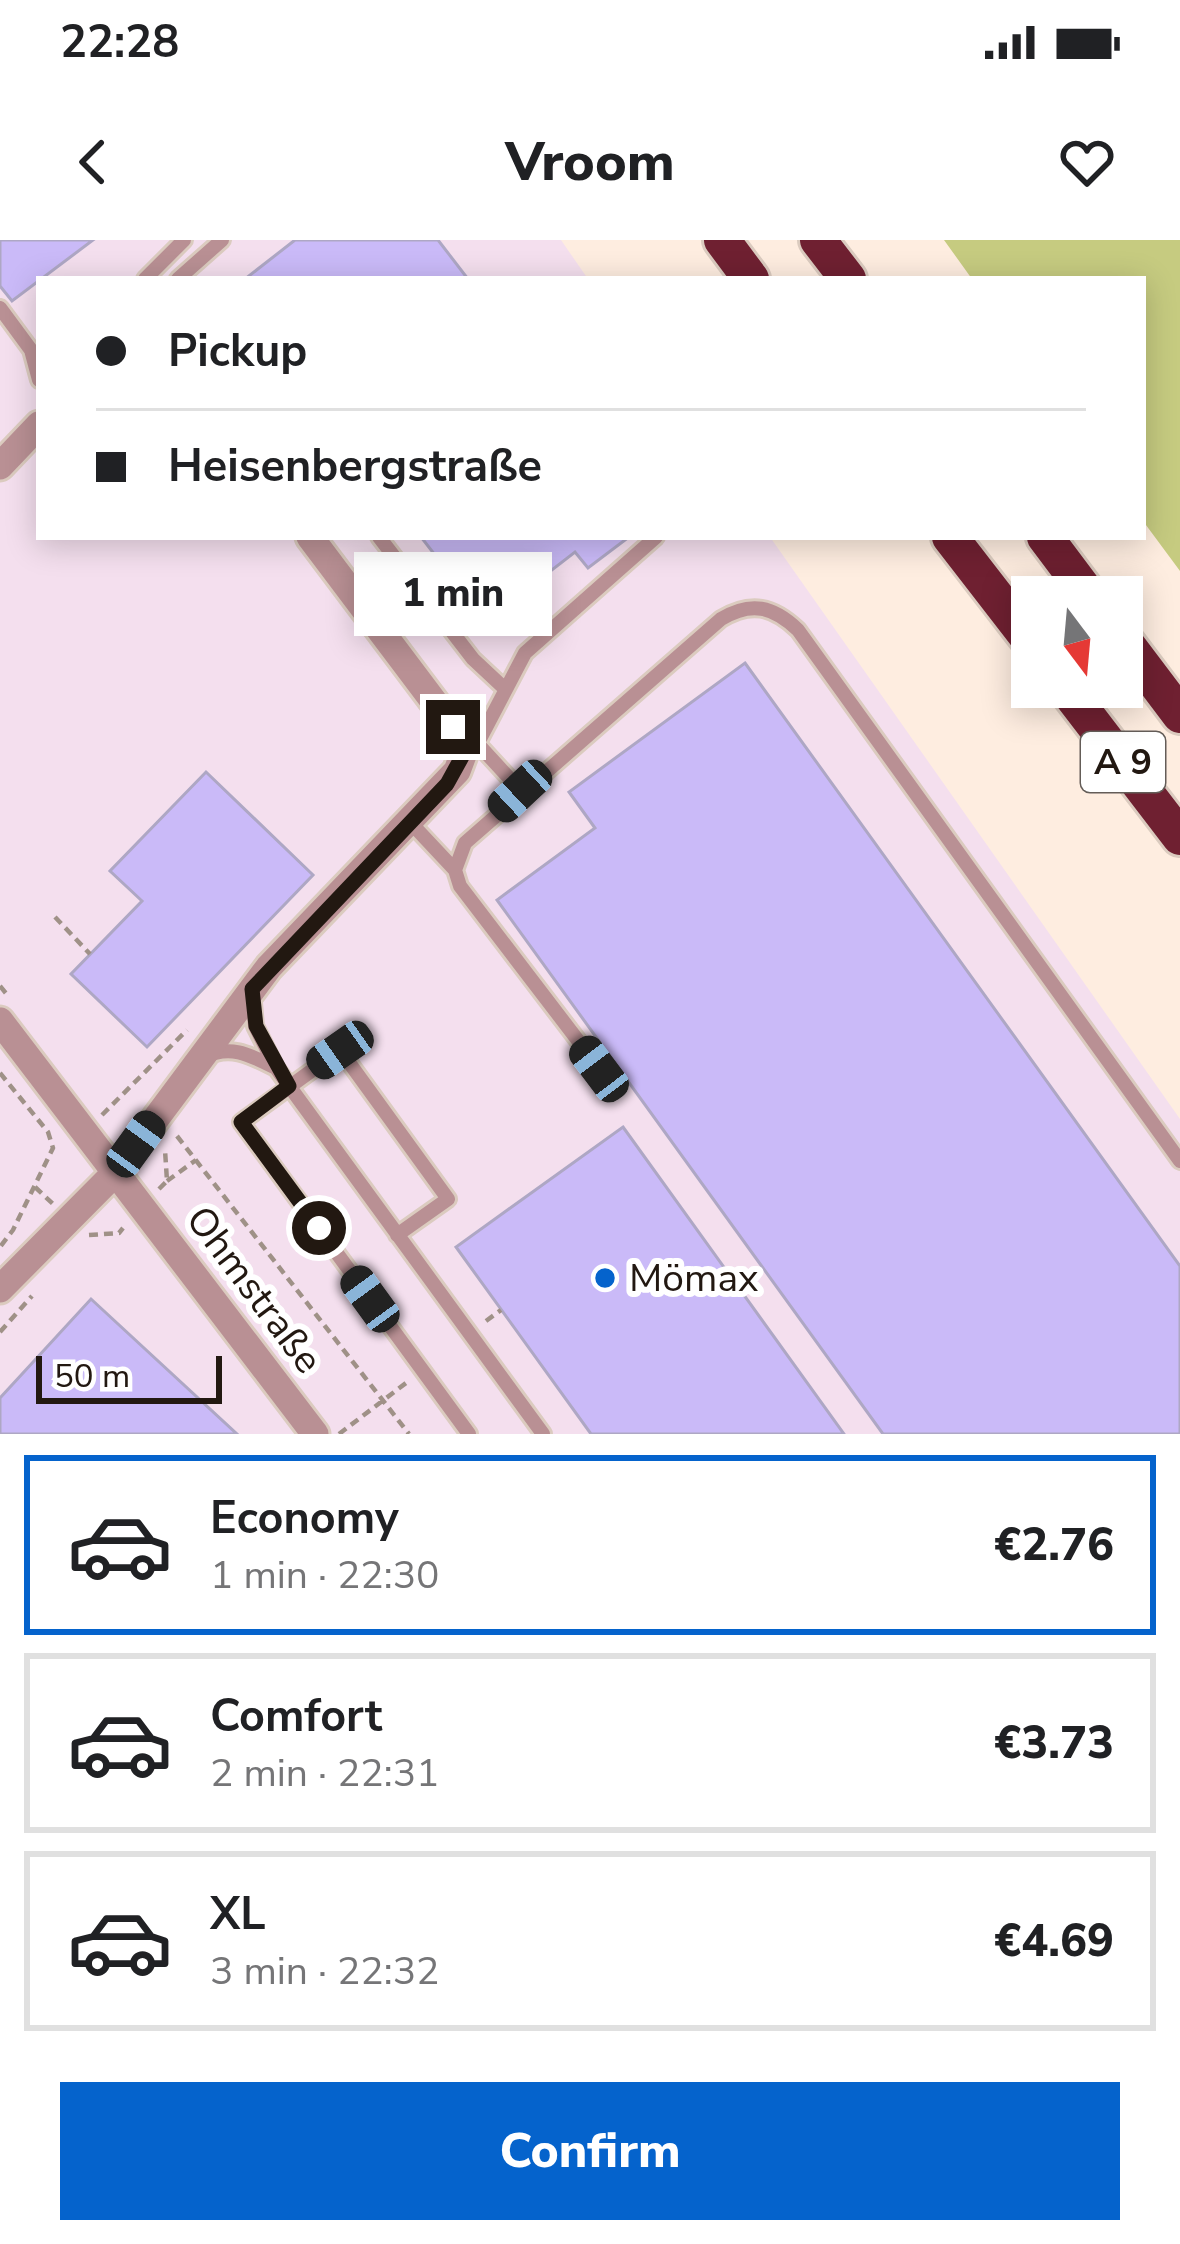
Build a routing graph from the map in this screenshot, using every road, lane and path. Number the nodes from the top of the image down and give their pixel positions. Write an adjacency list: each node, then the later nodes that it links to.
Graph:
1 (184, 240): 5 (lane)
2 (222, 240): 6 (lane)
3 (722, 240): 7 (highway)
4 (818, 240): 8 (highway)
5 (148, 276)
6 (182, 276)
7 (750, 276)
8 (846, 276)
9 (0, 308): 10 (lane)
10 (36, 369)
11 (36, 428): 12 (street)
12 (0, 466)
13 (312, 540): 24 (street)
14 (381, 540): 21 (lane)
15 (653, 540): 21 (lane)
16 (952, 540): 19 (highway)
17 (1047, 540): 18 (highway)
18 (1074, 576)
19 (1011, 617)
20 (1143, 666): 23 (highway, A 9)
21 (504, 688): 24 (lane)
22 (1082, 708): 27 (highway, A 9)
23 (1180, 715)
24 (470, 748): 25 (lane); 26 (street)
25 (520, 791): 28 (lane); 40 (lane)
26 (410, 822): 28 (lane); 31 (street)
27 (1180, 837)
28 (455, 870): 35 (lane)
29 (55, 917): 30 (path)
30 (90, 954)
31 (252, 989): 33 (street); 34 (lane)
32 (0, 1021): 41 (street, Ohmstraße)
33 (196, 1063): 34 (lane); 41 (street)
34 (276, 1068): 37 (lane)
35 (599, 1069)
36 (0, 1073): 44 (path)
37 (289, 1086): 43 (lane); 43 (lane); 48 (lane)
38 (171, 1128): 39 (path)
39 (196, 1160): 42 (path); 47 (path)
40 (1180, 1161)
41 (116, 1172): 45 (street); 46 (street, Ohmstraße)
42 (167, 1181)
43 (398, 1234): 49 (lane)
44 (0, 1246)
45 (0, 1289)
46 (315, 1434)
47 (409, 1434)
48 (469, 1434)
49 (543, 1434)

